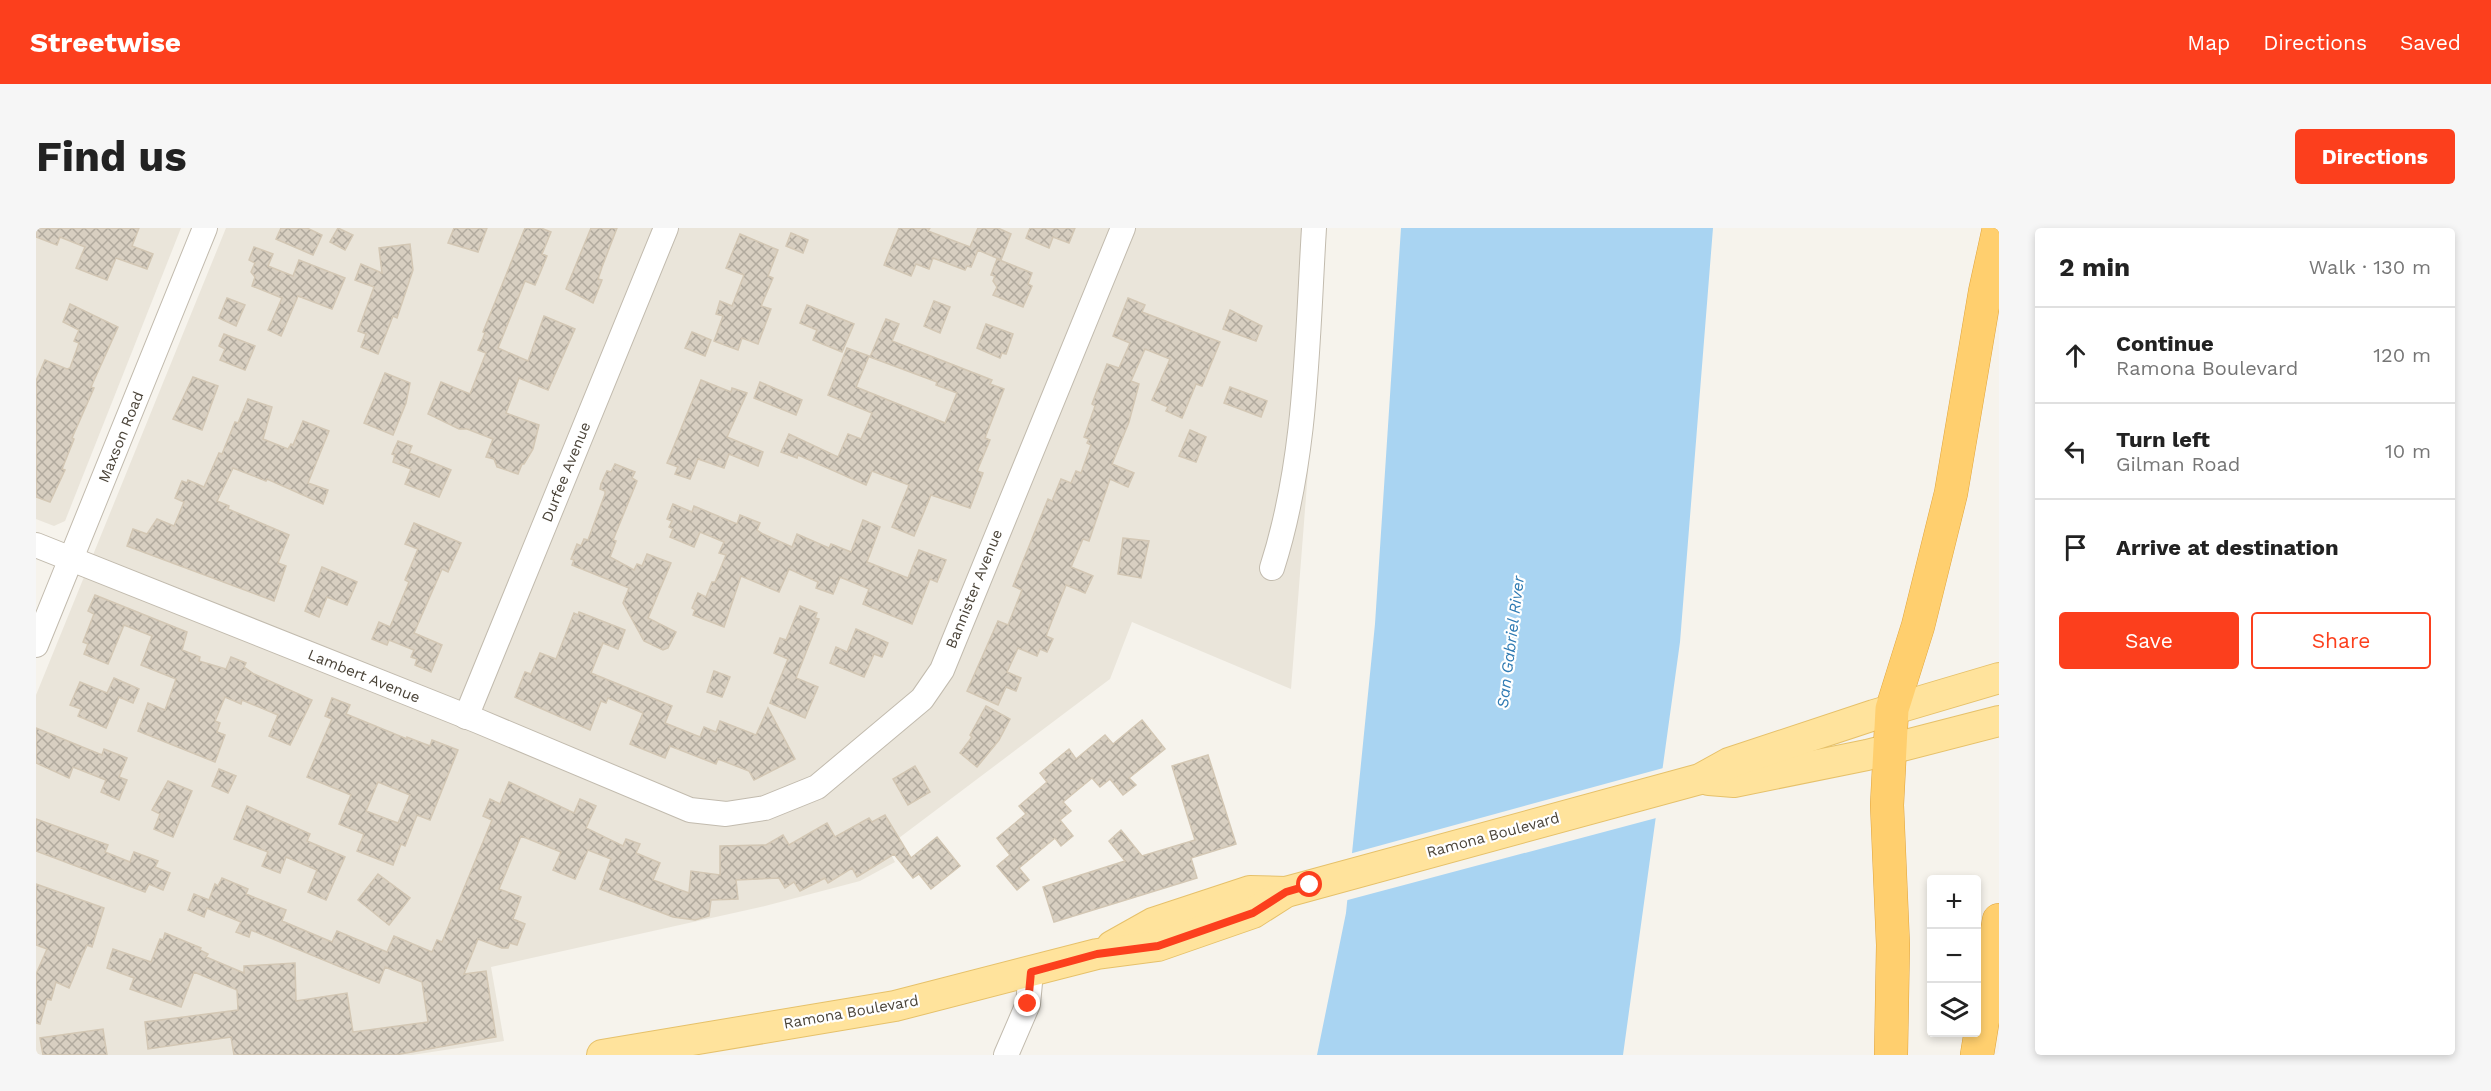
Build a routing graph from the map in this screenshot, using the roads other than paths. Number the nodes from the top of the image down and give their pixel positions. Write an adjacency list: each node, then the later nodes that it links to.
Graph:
1 (205, 228): 7 (street, Maxson Road)
2 (666, 228): 12 (street, Durfee Avenue)
3 (1123, 228): 16 (street, Bannister Avenue)
4 (1314, 228): 8 (street)
5 (1999, 228): 11 (highway)
6 (36, 545): 7 (street, Lambert Avenue)
7 (72, 560): 9 (street, Maxson Road); 12 (street, Lambert Avenue)
8 (1272, 568)
9 (36, 645)
10 (1991, 680): 11 (main road, Ramona Boulevard)
11 (1892, 709): 14 (highway); 15 (main road, Ramona Boulevard)
12 (466, 717): 16 (street, Lambert Avenue)
13 (1989, 723): 14 (main road, Ramona Boulevard)
14 (1888, 750): 15 (main road, Ramona Boulevard); 21 (highway)
15 (1700, 779): 18 (main road, Ramona Boulevard)
16 (690, 810)
17 (1999, 920): 22 (highway)
18 (1031, 972): 19 (main road, Ramona Boulevard); 20 (street)
19 (602, 1055)
20 (1006, 1055)
21 (1891, 1055)
22 (1977, 1055)

